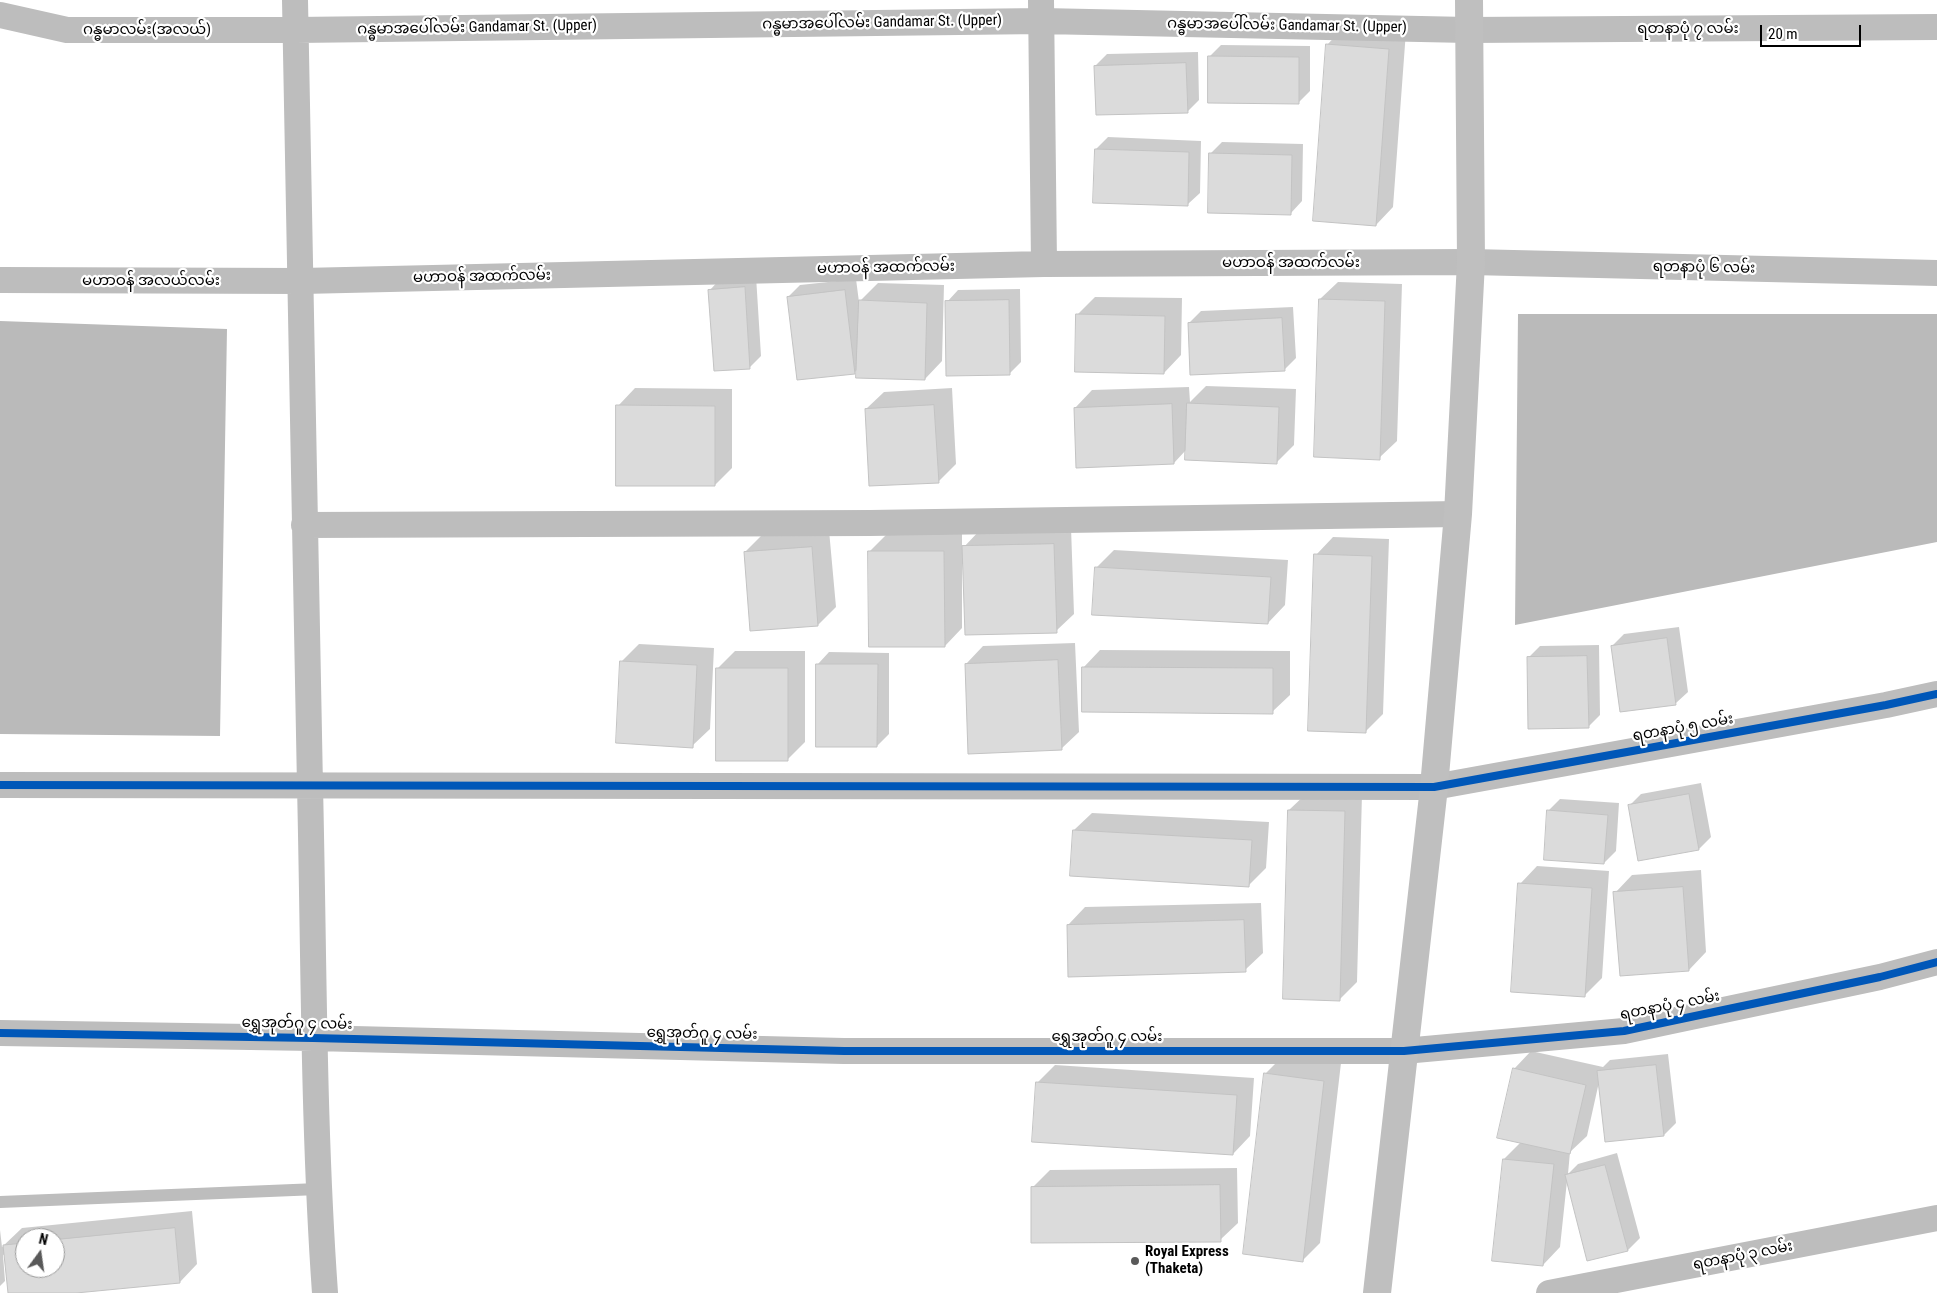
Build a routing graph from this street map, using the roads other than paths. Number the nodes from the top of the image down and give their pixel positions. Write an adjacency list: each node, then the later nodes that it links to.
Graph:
1 (295, 0): 6 (street)
2 (1469, 0): 7 (main road)
3 (1041, 10): 6 (street, ဂန္ဓမာအပေါ်လမ်း Gandamar St. (Upper)); 7 (street, ဂန္ဓမာအပေါ်လမ်း Gandamar St. (Upper)); 9 (street)
4 (0, 15): 6 (street, ဂန္ဓမာလမ်း(အလယ်))
5 (1937, 27): 7 (street, ရတနာပုံ ၇ လမ်း)
6 (296, 30): 12 (street)
7 (1468, 30): 8 (main road)
8 (1471, 262): 9 (street, မဟာဝန် အထက်လမ်း); 10 (street, ရတနာပုံ ၆ လမ်း); 13 (main road)
9 (1044, 264): 12 (street, မဟာဝန် အထက်လမ်း)
10 (1937, 273)
11 (0, 280): 12 (street, မဟာဝန် အလယ်လမ်း)
12 (302, 281): 14 (street)
13 (1458, 514): 14 (street); 18 (main road)
14 (304, 525): 17 (street)
15 (1937, 694): 18 (street, ရတနာပုံ ၅ လမ်း)
16 (0, 785): 17 (street, ရတနာပုံ ၅ လမ်း)
17 (310, 787): 18 (street, ရတနာပုံ ၅ လမ်း); 21 (street)
18 (1434, 787): 22 (main road)
19 (1937, 962): 22 (street, ရတနာပုံ ၄ လမ်း)
20 (0, 1033): 21 (street, ရွှေအုတ်ဂူ ၄ လမ်း)
21 (313, 1038): 22 (street, ရွှေအုတ်ဂူ ၄ လမ်း); 23 (street)
22 (1404, 1051): 27 (main road)
23 (318, 1189): 24 (lane); 26 (street)
24 (0, 1202)
25 (1937, 1218): 28 (street, ရတနာပုံ ၃ လမ်း)
26 (326, 1293)
27 (1378, 1293)
28 (1549, 1293)

